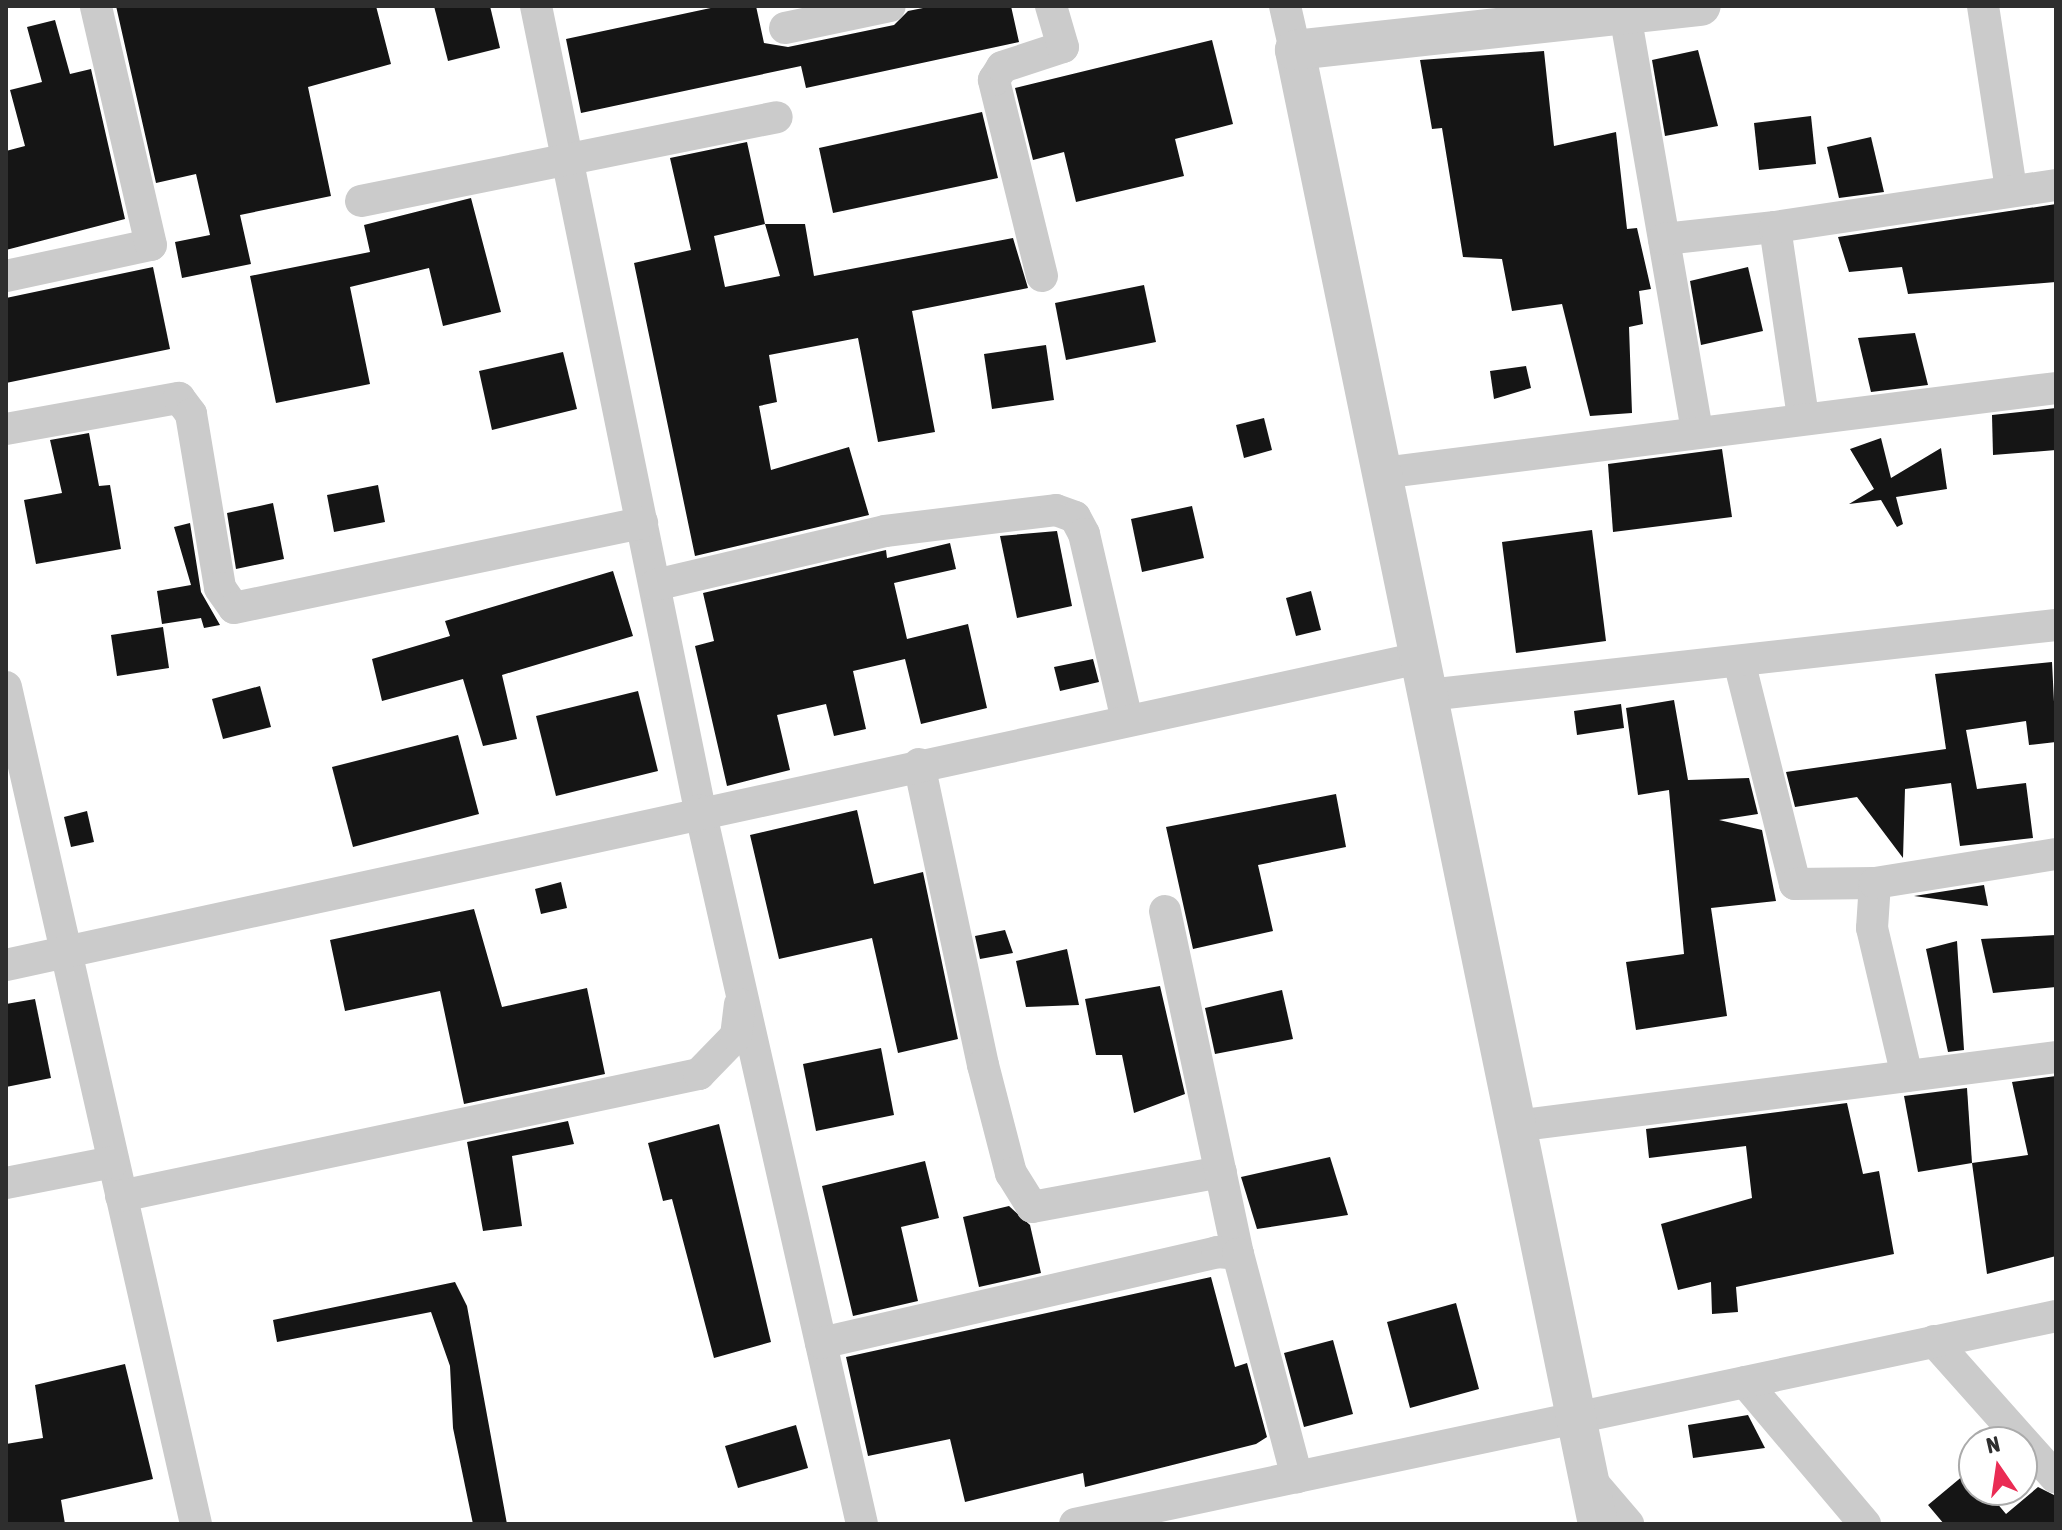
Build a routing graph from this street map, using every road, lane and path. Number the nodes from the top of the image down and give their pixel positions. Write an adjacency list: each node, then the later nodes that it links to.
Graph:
1 (96, 6): 18 (street)
2 (536, 6): 12 (street)
3 (890, 6): 9 (street)
4 (1051, 6): 19 (street)
5 (1285, 6): 10 (street)
6 (1701, 6): 8 (street)
7 (1983, 6): 14 (street)
8 (1625, 14): 10 (street); 17 (street)
9 (785, 28)
10 (1295, 50): 24 (street)
11 (777, 117): 12 (street)
12 (568, 160): 15 (street); 25 (street)
13 (2056, 185): 14 (street)
14 (2011, 189): 16 (street)
15 (361, 201)
16 (1775, 227): 17 (street); 21 (street)
17 (1664, 239): 23 (street)
18 (6, 276)
19 (1042, 276)
20 (2056, 388): 21 (street)
21 (1803, 417): 23 (street)
22 (6, 429): 25 (street)
23 (1697, 432): 24 (street)
24 (1382, 473): 29 (street)
25 (642, 523): 26 (street)
26 (655, 585): 31 (street); 33 (street)
27 (2056, 625): 28 (street)
28 (1739, 661): 29 (street); 35 (street)
29 (1424, 677): 31 (street); 42 (street)
30 (6, 687): 37 (street)
31 (1127, 720): 32 (street)
32 (919, 764): 33 (street); 44 (street)
33 (700, 810): 37 (street); 39 (street)
34 (2056, 854): 35 (street)
35 (1875, 883): 41 (street)
36 (1165, 911): 44 (street)
37 (65, 952): 38 (street); 43 (street)
38 (6, 965)
39 (742, 985): 46 (street); 50 (street)
40 (2056, 1057): 41 (street)
41 (1907, 1076): 42 (street)
42 (1516, 1126): 52 (street)
43 (113, 1162): 45 (street); 46 (street)
44 (1221, 1172): 47 (street)
45 (6, 1183)
46 (121, 1196): 57 (street)
47 (1238, 1254): 50 (street); 53 (street)
48 (2056, 1316): 49 (street)
49 (1934, 1341): 51 (street); 55 (street)
50 (821, 1343): 58 (street)
51 (1745, 1382): 52 (street); 61 (street)
52 (1576, 1418): 53 (street); 54 (street)
53 (1297, 1477): 56 (street)
54 (1588, 1477): 59 (street); 60 (street)
55 (2056, 1478)
56 (1089, 1523)
57 (196, 1524)
58 (862, 1524)
59 (1598, 1524)
60 (1628, 1524)
61 (1865, 1524)

